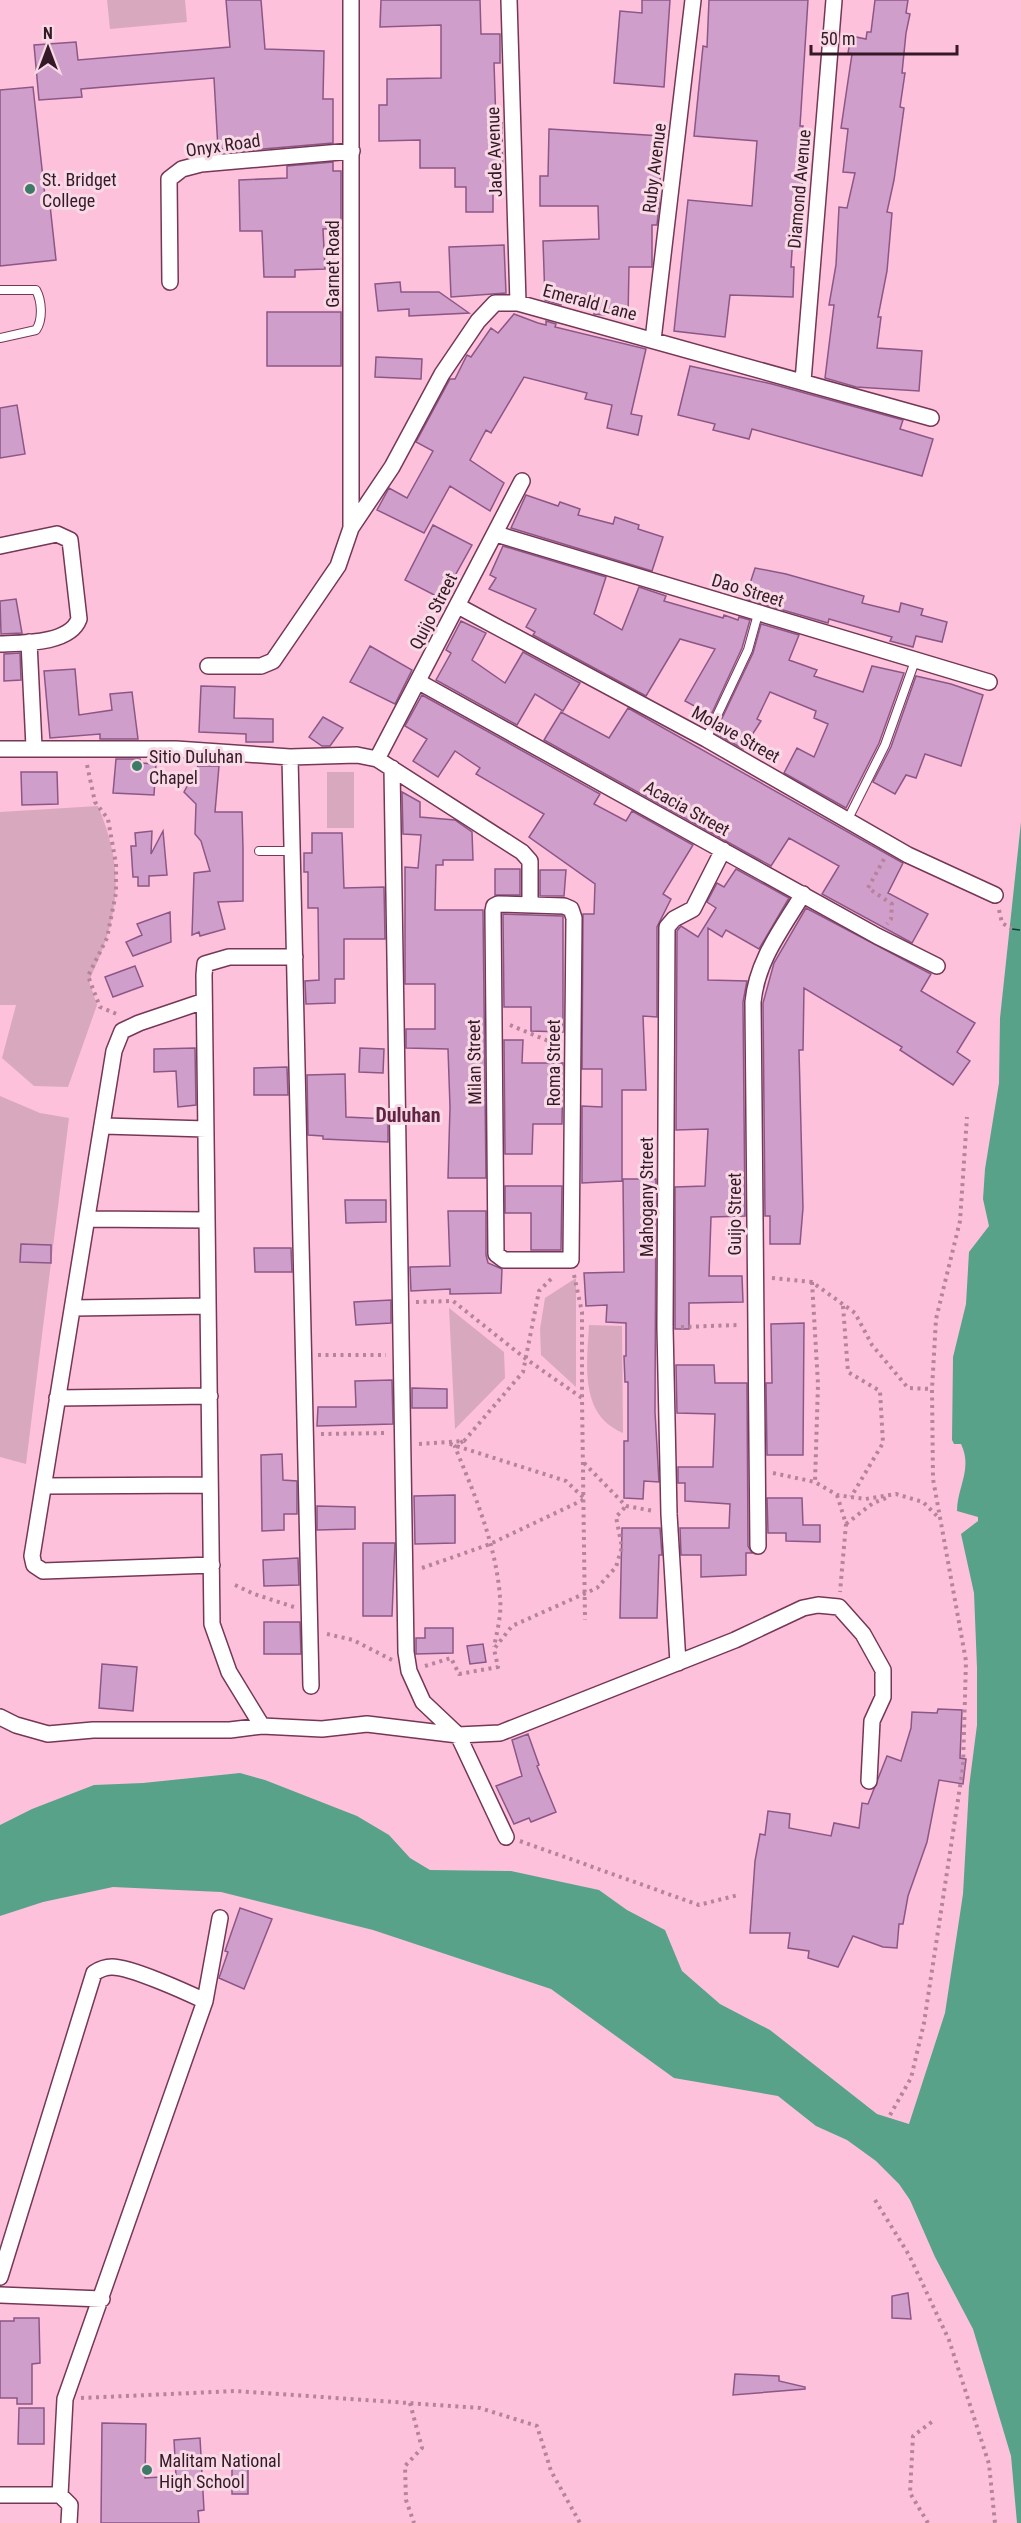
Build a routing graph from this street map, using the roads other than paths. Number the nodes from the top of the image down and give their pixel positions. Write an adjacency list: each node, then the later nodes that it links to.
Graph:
1 (351, 0): 5 (street, Garnet Road)
2 (509, 0): 8 (street, Jade Avenue)
3 (693, 0): 10 (street, Ruby Avenue)
4 (834, 0): 11 (street, Diamond Avenue)
5 (352, 152): 6 (street, Onyx Road); 14 (street, Garnet Road)
6 (170, 282)
7 (0, 290): 9 (lane)
8 (518, 303): 10 (street, Emerald Lane); 14 (street, Emerald Lane)
9 (0, 338)
10 (653, 340): 11 (street, Emerald Lane)
11 (803, 381): 12 (street, Emerald Lane)
12 (931, 417)
13 (522, 481): 15 (street, Quijo Street)
14 (351, 528): 22 (street)
15 (496, 534): 17 (street, Quijo Street); 18 (street, Dao Street)
16 (0, 546): 19 (street)
17 (458, 606): 23 (street, Quijo Street); 25 (street, Molave Street)
18 (758, 614): 21 (street, Dao Street); 25 (lane)
19 (29, 642): 20 (street); 26 (street)
20 (0, 644)
21 (915, 661): 24 (street, Dao Street); 31 (lane)
22 (208, 666)
23 (419, 682): 29 (street, Quijo Street); 32 (street, Acacia Street)
24 (989, 682)
25 (706, 739): 31 (street, Molave Street)
26 (34, 747): 27 (street); 28 (street)
27 (0, 749)
28 (290, 757): 29 (street); 34 (street)
29 (377, 759): 30 (street)
30 (392, 768): 37 (street); 58 (street)
31 (848, 821): 36 (street, Molave Street)
32 (723, 850): 35 (street, Acacia Street); 54 (street, Mahogany Street)
33 (259, 851): 34 (lane)
34 (293, 851): 38 (street)
35 (803, 894): 39 (street, Acacia Street); 52 (street, Guijo Street)
36 (995, 895)
37 (530, 905): 45 (street, Roma Street); 45 (street, Milan Street)
38 (295, 957): 40 (street); 55 (street)
39 (937, 966)
40 (204, 1001): 41 (street); 42 (street)
41 (104, 1126): 42 (street); 43 (street)
42 (206, 1129): 44 (street)
43 (87, 1219): 44 (street); 47 (street)
44 (207, 1220): 46 (street)
45 (571, 1260)
46 (208, 1306): 47 (street); 48 (street)
47 (73, 1308): 49 (street)
48 (210, 1396): 49 (street); 50 (street)
49 (57, 1398): 51 (street)
50 (208, 1485): 51 (street); 53 (street)
51 (45, 1486): 53 (street)
52 (758, 1546)
53 (212, 1565): 57 (street)
54 (678, 1663): 58 (street); 59 (street)
55 (311, 1686)
56 (0, 1717): 57 (street)
57 (262, 1726): 58 (street)
58 (458, 1735): 60 (street)
59 (869, 1781)
60 (506, 1837)
61 (220, 1918): 62 (street)
62 (205, 2001): 63 (street); 65 (street)
63 (0, 2277)
64 (0, 2295): 65 (street)
65 (102, 2299): 67 (street)
66 (0, 2495): 67 (street)
67 (60, 2495): 68 (street)
68 (69, 2523)

